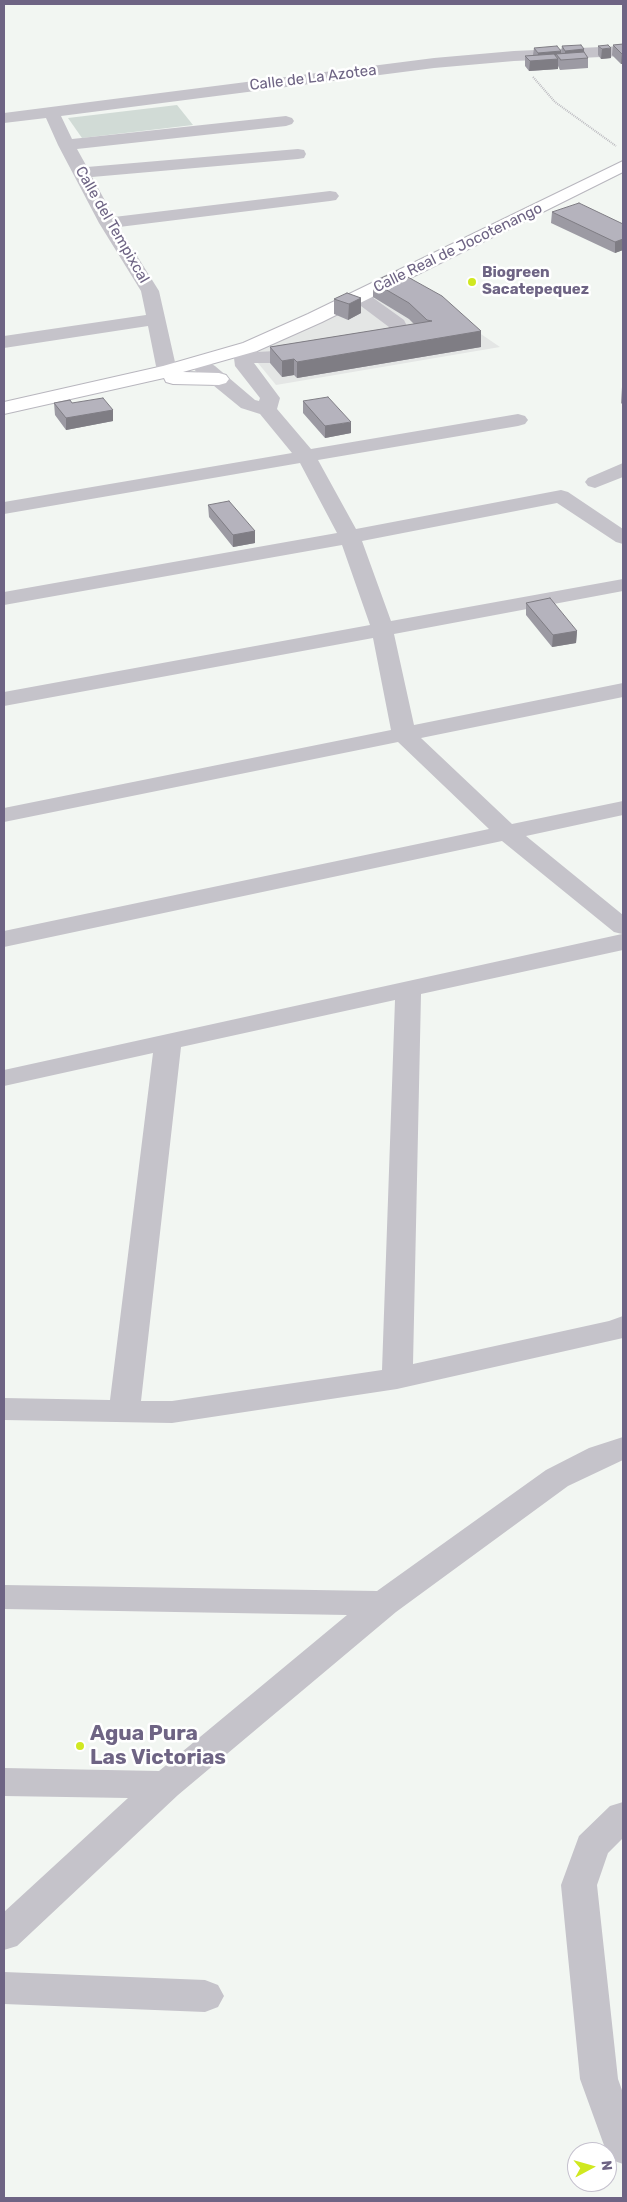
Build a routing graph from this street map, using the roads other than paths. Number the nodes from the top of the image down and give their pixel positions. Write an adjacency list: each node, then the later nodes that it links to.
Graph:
1 (623, 51): 2 (street, Calle de La Azotea)
2 (51, 112): 3 (street, Calle de La Azotea); 5 (street, Calle del Tempixcal)
3 (4, 118)
4 (286, 121): 5 (street)
5 (66, 145): 8 (street, Calle del Tempixcal)
6 (298, 154): 8 (street)
7 (623, 166): 11 (main road, Calle Real de Jocotenango)
8 (81, 173): 10 (street, Calle del Tempixcal)
9 (330, 196): 10 (street)
10 (108, 224): 12 (street, Calle del Tempixcal)
11 (359, 296): 15 (street); 17 (main road, Calle Real de Jocotenango)
12 (155, 312): 13 (street); 14 (street); 19 (street, Calle del Tempixcal)
13 (64, 315)
14 (4, 342)
15 (354, 342)
16 (324, 347): 17 (street)
17 (247, 352): 18 (main road, Calle Real de Jocotenango); 21 (street)
18 (196, 363): 19 (main road, Calle Real de Jocotenango); 20 (street)
19 (167, 371): 22 (main road, Calle Real de Jocotenango)
20 (227, 386): 21 (street); 22 (main road); 24 (street)
21 (260, 386): 24 (street)
22 (46, 400): 23 (main road, Calle Real de Jocotenango)
23 (4, 408)
24 (267, 410): 26 (street)
25 (518, 420): 26 (street)
26 (306, 456): 29 (street); 30 (street)
27 (623, 469): 28 (street)
28 (595, 482)
29 (4, 508)
30 (350, 537): 31 (street); 33 (street); 34 (street)
31 (623, 538)
32 (623, 585): 34 (street)
33 (4, 599)
34 (382, 628): 36 (street); 37 (street)
35 (623, 690): 37 (street)
36 (4, 699)
37 (404, 735): 39 (street); 40 (street)
38 (623, 808): 40 (street)
39 (4, 814)
40 (507, 833): 41 (street); 42 (street)
41 (623, 927)
42 (4, 939)
43 (623, 942): 44 (street)
44 (408, 990): 45 (street); 48 (street)
45 (168, 1041): 46 (street); 50 (street)
46 (4, 1078)
47 (623, 1326): 48 (street)
48 (397, 1378): 50 (street)
49 (4, 1409): 50 (street)
50 (124, 1411)
51 (623, 1448): 53 (street)
52 (4, 1597): 53 (street)
53 (384, 1603): 55 (street)
54 (4, 1782): 55 (street)
55 (166, 1785): 57 (street)
56 (623, 1816): 60 (street)
57 (4, 1935)
58 (4, 1988): 59 (street)
59 (205, 1996)
60 (623, 2147)

